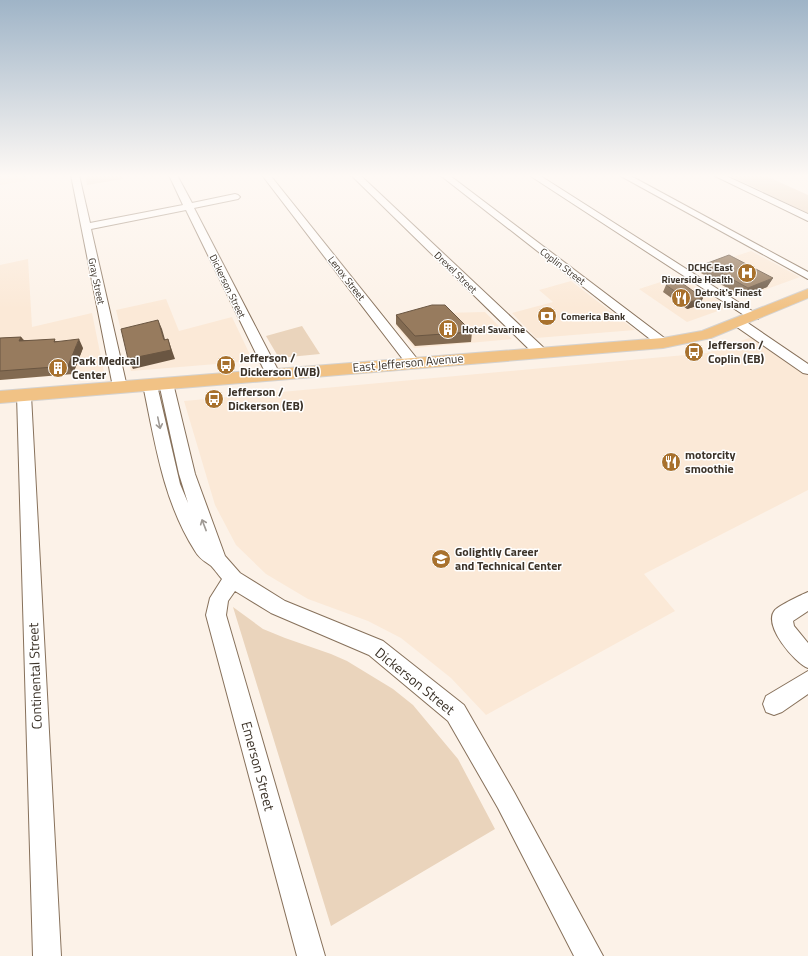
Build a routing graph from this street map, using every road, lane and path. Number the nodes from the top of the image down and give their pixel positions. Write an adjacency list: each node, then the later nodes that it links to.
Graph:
1 (85, 220): 9 (street, Gray Street)
2 (119, 220): 9 (street)
3 (195, 220): 18 (street, Dickerson Street)
4 (301, 220): 15 (street, Lenox Street)
5 (402, 220): 14 (street, Drexel Street)
6 (502, 220): 13 (street, Coplin Street)
7 (599, 220): 12 (street)
8 (705, 220): 10 (street)
9 (86, 226): 20 (street, Gray Street)
10 (808, 276)
11 (808, 293): 12 (main road, East Jefferson Avenue)
12 (746, 319): 13 (main road, East Jefferson Avenue); 16 (street); 17 (street)
13 (664, 343): 14 (main road, East Jefferson Avenue)
14 (540, 352): 15 (main road, East Jefferson Avenue)
15 (413, 363): 18 (main road, East Jefferson Avenue)
16 (808, 363)
17 (808, 370)
18 (273, 374): 19 (main road, East Jefferson Avenue)
19 (158, 384): 20 (main road, East Jefferson Avenue); 23 (street, Dickerson Street)
20 (120, 387): 21 (main road, East Jefferson Avenue)
21 (24, 395): 22 (main road, East Jefferson Avenue); 28 (street, Continental Street)
22 (0, 397)
23 (233, 579): 29 (street, Emerson Street); 30 (street, Dickerson Street)
24 (808, 601): 25 (street)
25 (808, 658)
26 (808, 682): 27 (street)
27 (774, 704)
28 (47, 956)
29 (311, 956)
30 (589, 956)

